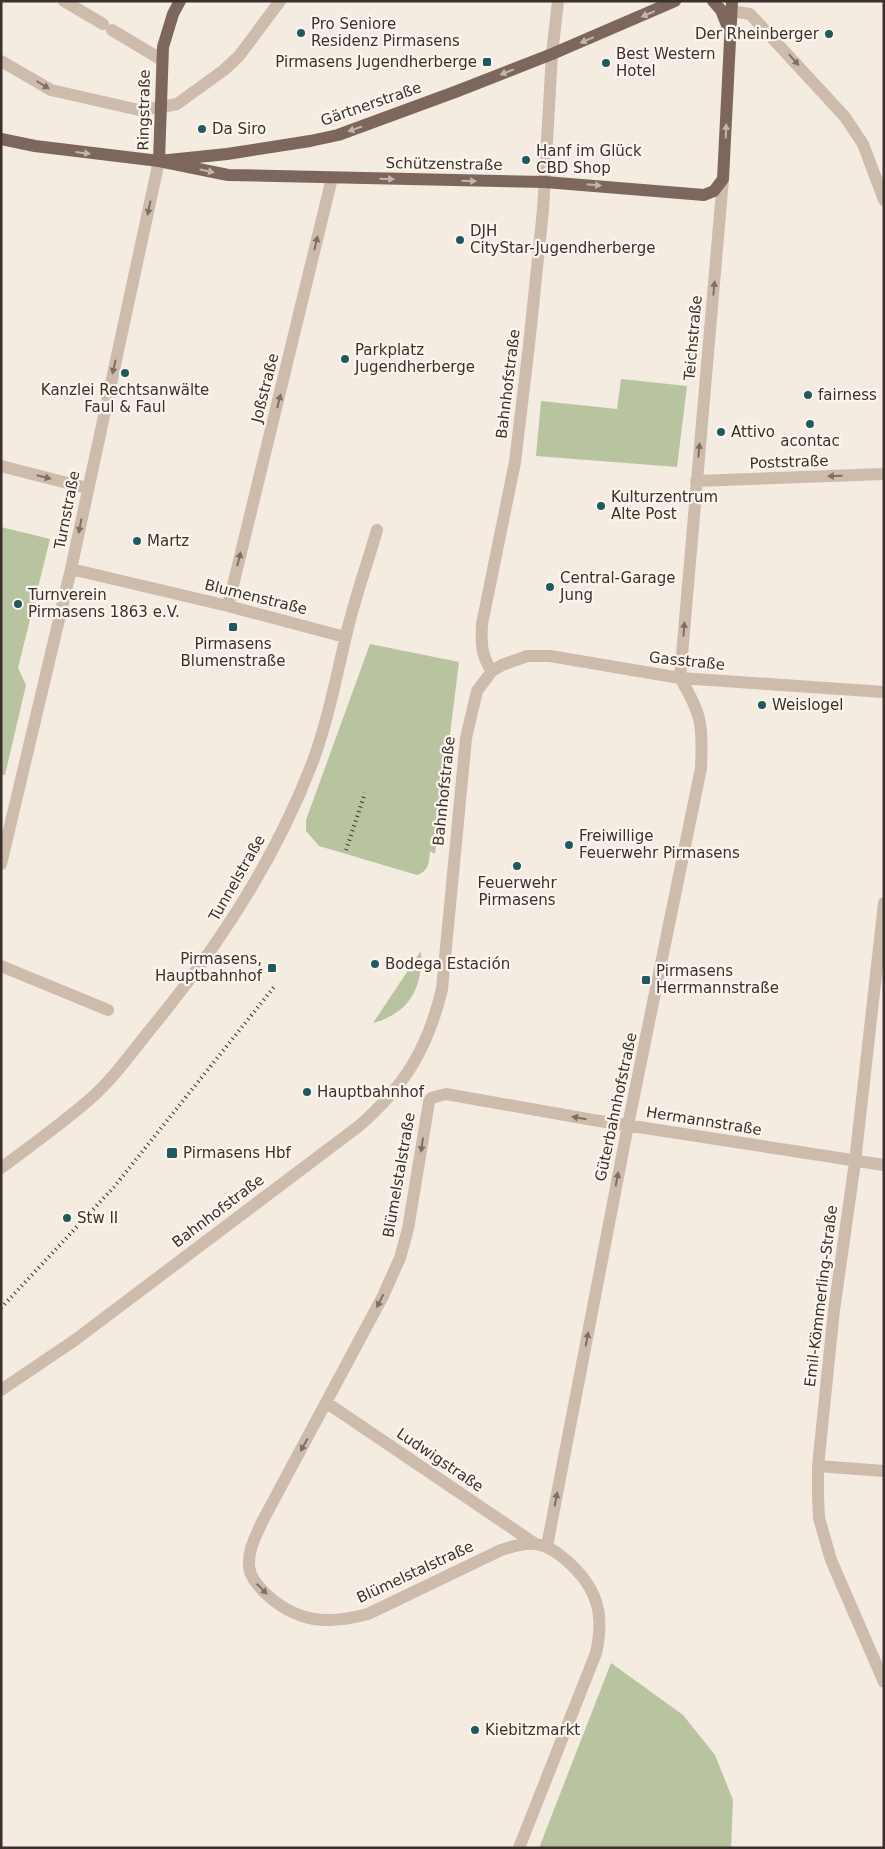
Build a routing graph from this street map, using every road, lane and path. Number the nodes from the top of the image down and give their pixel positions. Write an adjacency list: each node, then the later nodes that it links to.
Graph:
1 (64, 1): 10 (street, Ringstraße)
2 (180, 1): 10 (main road, Ringstraße)
3 (280, 1): 12 (street)
4 (558, 1): 9 (street, Bahnhofstraße)
5 (675, 1): 9 (main road, Gärtnerstraße, one-way to 9)
6 (713, 1): 8 (main road)
7 (731, 6): 8 (main road, Teichstraße); 18 (street, one-way to 18)
8 (729, 30): 16 (main road, Teichstraße, one-way to 8)
9 (552, 54): 14 (main road, Gärtnerstraße, one-way to 14); 17 (street, Bahnhofstraße)
10 (162, 60): 12 (main road, Ringstraße)
11 (1, 61): 12 (street, one-way to 12)
12 (162, 107): 14 (main road, Ringstraße)
13 (1, 140): 14 (main road, Gärtnerstraße, one-way to 14)
14 (160, 161): 15 (main road, Schützenstraße, one-way to 15); 22 (street, Turnstraße, one-way to 22)
15 (332, 178): 17 (main road, Schützenstraße, one-way to 17); 25 (street, Joßstraße, one-way to 15)
16 (723, 179): 17 (main road, Schützenstraße, one-way to 16); 21 (street, Teichstraße, one-way to 16)
17 (545, 182): 27 (street, Bahnhofstraße)
18 (884, 200)
19 (1, 466): 22 (street, one-way to 22)
20 (884, 474): 21 (street, Poststraße, one-way to 21)
21 (696, 481): 28 (street, Teichstraße, one-way to 21)
22 (87, 488): 24 (street, Turnstraße, one-way to 24)
23 (377, 530): 26 (street, Tunnelstraße)
24 (72, 569): 25 (street, Blumenstraße); 30 (street, Turnstraße)
25 (228, 606): 26 (street, Blumenstraße)
26 (346, 637): 39 (street, Tunnelstraße)
27 (492, 671): 28 (street, Gasstraße); 40 (street, Bahnhofstraße)
28 (680, 678): 29 (street, Gasstraße); 36 (street, Güterbahnhofstraße)
29 (884, 692)
30 (1, 864)
31 (884, 903): 34 (street, Emil-Kömmerling-Straße)
32 (1, 966): 33 (street)
33 (108, 1010)
34 (878, 1014): 37 (street, Emil-Kömmerling-Straße)
35 (432, 1098): 36 (street, Hermannstraße, one-way to 35); 41 (street, Blümelstalstraße, one-way to 41)
36 (628, 1125): 37 (street, Hermannstraße); 45 (street, Güterbahnhofstraße, one-way to 36)
37 (855, 1162): 38 (street, Hermannstraße); 42 (street, Emil-Kömmerling-Straße)
38 (884, 1165)
39 (1, 1168)
40 (1, 1390)
41 (327, 1403): 44 (street, Ludwigstraße); 44 (street, Blümelstalstraße, one-way to 44)
42 (818, 1466): 43 (street); 46 (street, Emil-Kömmerling-Straße)
43 (884, 1470)
44 (534, 1543): 45 (street, Blümelstalstraße)
45 (547, 1546): 47 (street, Blümelstalstraße)
46 (884, 1682)
47 (519, 1848)

